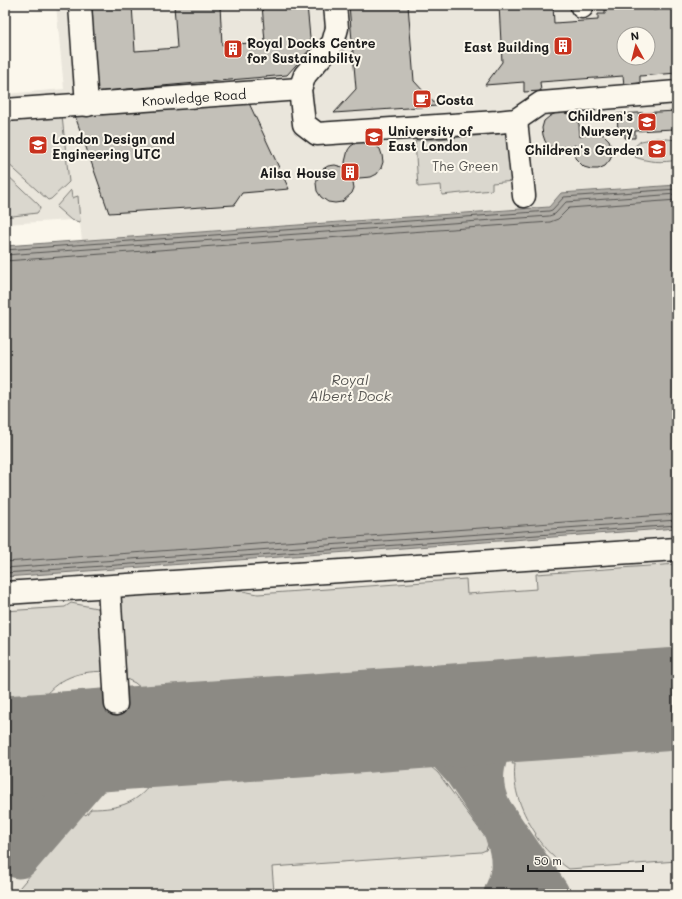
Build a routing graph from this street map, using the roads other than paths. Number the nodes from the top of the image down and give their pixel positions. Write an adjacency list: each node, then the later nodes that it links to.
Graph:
1 (80, 5): 5 (lane)
2 (335, 5): 3 (lane)
3 (300, 89): 5 (lane, Knowledge Road); 7 (lane)
4 (677, 92): 7 (lane)
5 (87, 105): 6 (lane, Knowledge Road)
6 (5, 110)
7 (516, 120): 8 (lane)
8 (524, 196)
9 (677, 550): 10 (lane)
10 (109, 587): 11 (lane); 12 (lane)
11 (5, 593)
12 (116, 704)

